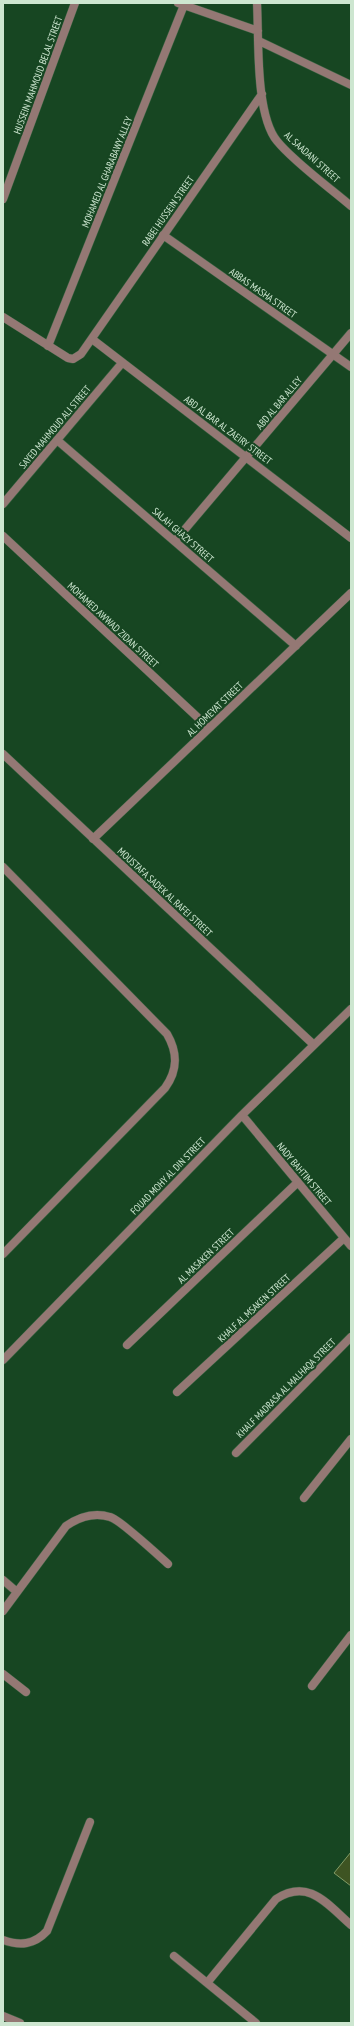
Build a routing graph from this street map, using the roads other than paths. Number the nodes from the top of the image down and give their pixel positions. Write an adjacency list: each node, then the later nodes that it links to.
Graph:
1 (75, 3): 8 (street, HUSSEIN MAHMOUD BELAL STREET)
2 (257, 3): 4 (street, AL SAADANI STREET)
3 (181, 4): 4 (street); 14 (street, MOHAMED AL GHARABAWY ALLEY)
4 (258, 31): 5 (street, AL SAADANI STREET)
5 (259, 41): 6 (street); 7 (street, AL SAADANI STREET)
6 (351, 85)
7 (262, 94): 9 (street, AL SAADANI STREET); 10 (street, RABEI HUSSEIN STREET)
8 (3, 199)
9 (351, 206)
10 (164, 235): 13 (street, RABEI HUSSEIN STREET); 15 (street, ABBAS MASHA STREET)
11 (3, 317): 14 (street)
12 (351, 333): 15 (street, ABD AL BAR ALLEY)
13 (92, 339): 14 (street, RABEI HUSSEIN STREET); 16 (street, ABD AL BAR AL ZAEIRY STREET)
14 (48, 346)
15 (333, 354): 17 (street, ABBAS MASHA STREET); 19 (street, ABD AL BAR ALLEY)
16 (122, 362): 18 (street, SAYED MAHMOUD ALI STREET); 19 (street, ABD AL BAR AL ZAEIRY STREET)
17 (351, 367)
18 (57, 440): 20 (street, SAYED MAHMOUD ALI STREET); 23 (street, SALAH GHAZY STREET)
19 (246, 457): 22 (street, ABD AL BAR AL ZAEIRY STREET); 23 (street, ABD AL BAR ALLEY)
20 (3, 504)
21 (3, 536): 26 (street, MOHAMED AWWAD ZIDAN STREET)
22 (351, 538)
23 (175, 541): 25 (street, SALAH GHAZY STREET)
24 (351, 593): 25 (street, AL HOMEYAT STREET)
25 (296, 646): 26 (street, AL HOMEYAT STREET)
26 (209, 728): 28 (street, AL HOMEYAT STREET)
27 (3, 754): 28 (street, MOUSTAFA SADEK AL RAFEI STREET)
28 (93, 839): 31 (street, MOUSTAFA SADEK AL RAFEI STREET)
29 (3, 868): 36 (street)
30 (351, 1009): 31 (street, FOUAD MOHY AL DIN STREET)
31 (314, 1046): 32 (street, FOUAD MOHY AL DIN STREET)
32 (242, 1115): 33 (street, NADY BAHTIM STREET); 39 (street, FOUAD MOHY AL DIN STREET)
33 (298, 1182): 34 (street, NADY BAHTIM STREET); 38 (street, AL MASAKEN STREET)
34 (344, 1238): 35 (street, NADY BAHTIM STREET); 40 (street, KHALF AL MSAKEN STREET)
35 (351, 1246)
36 (3, 1254)
37 (351, 1337): 42 (street, KHALF MADRASA AL MALHAQA STREET)
38 (127, 1345)
39 (3, 1360)
40 (177, 1392)
41 (351, 1439): 43 (street)
42 (236, 1453)
43 (304, 1498)
44 (168, 1564): 46 (street)
45 (3, 1580): 46 (street)
46 (17, 1592): 47 (street)
47 (3, 1611)
48 (351, 1635): 50 (street)
49 (4, 1677): 51 (street)
50 (312, 1686)
51 (26, 1692)
52 (90, 1822): 54 (street)
53 (351, 1925): 56 (street)
54 (3, 1940)
55 (174, 1956): 56 (street)
56 (207, 1983): 59 (street)
57 (3, 2016): 58 (street)
58 (20, 2023)
59 (256, 2023)

